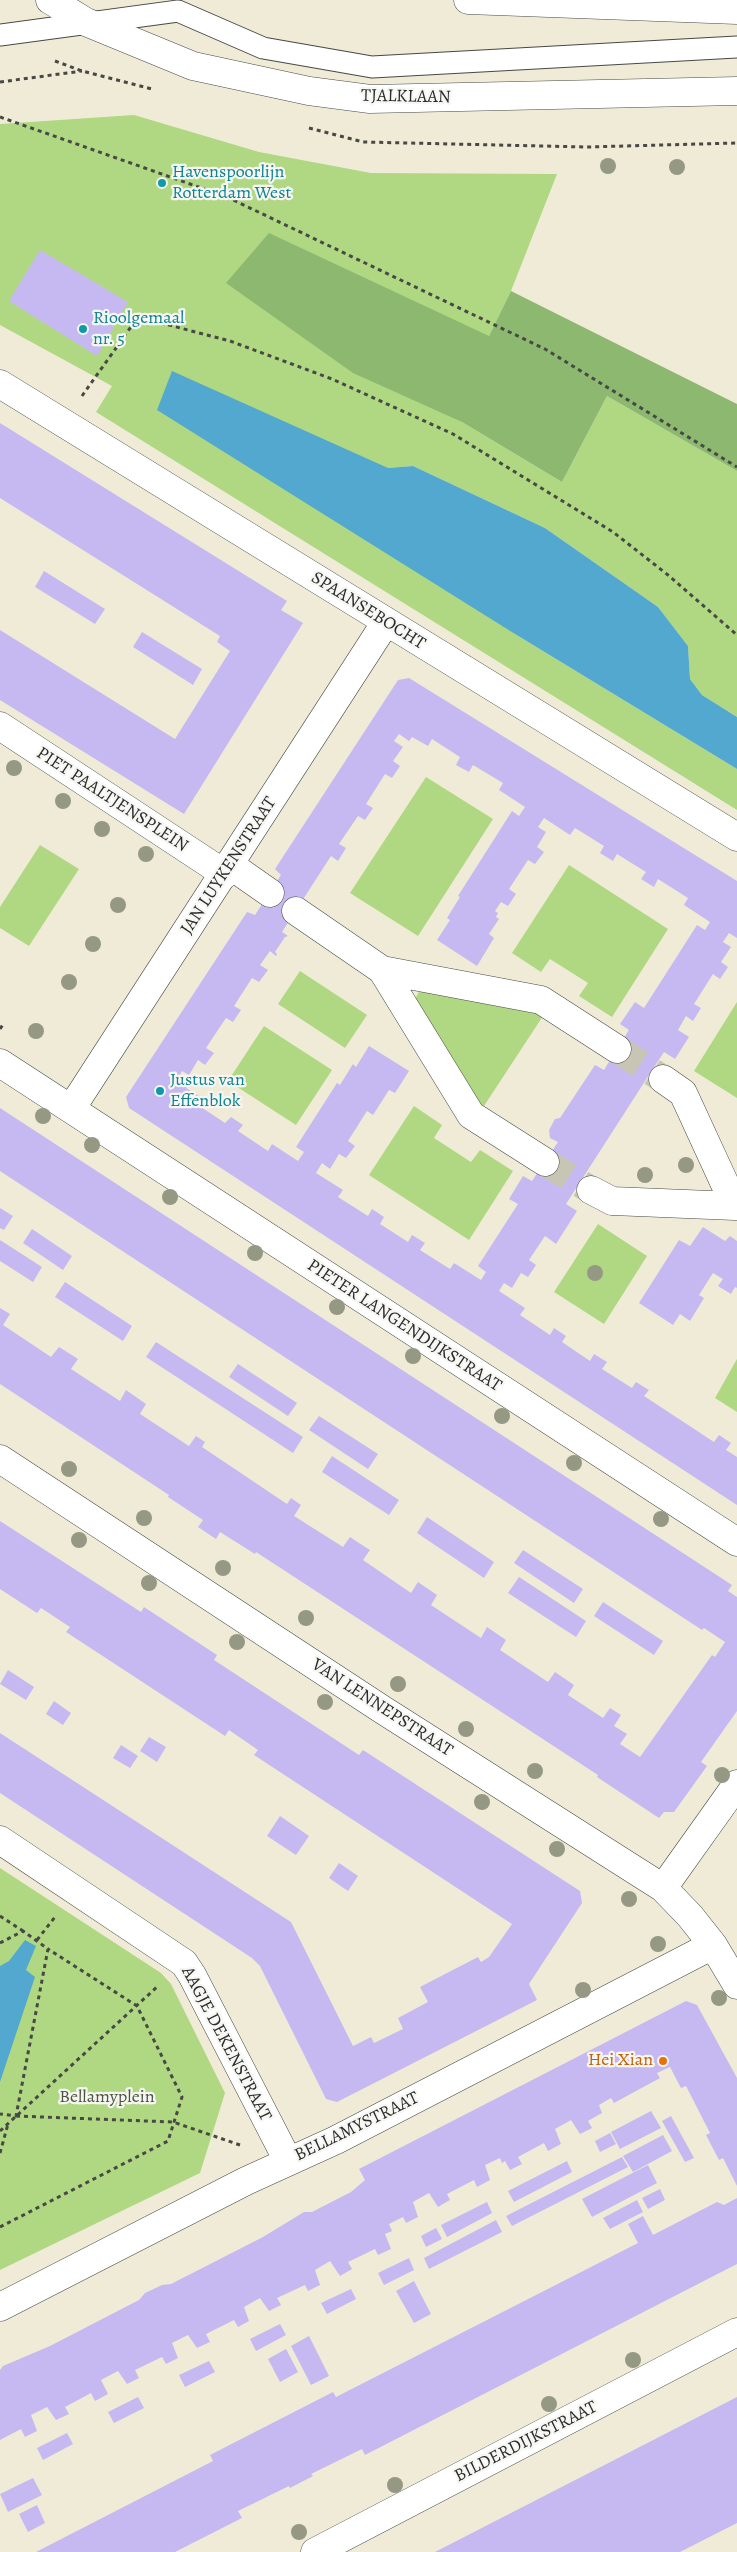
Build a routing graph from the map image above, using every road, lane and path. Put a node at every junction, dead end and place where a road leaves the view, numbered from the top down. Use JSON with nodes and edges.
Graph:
{"nodes":[{"id":1,"x":50,"y":0,"type":"edge"},
{"id":2,"x":468,"y":0,"type":"edge"},
{"id":3,"x":737,"y":10,"type":"edge"},
{"id":4,"x":86,"y":22,"type":"junction"},
{"id":5,"x":0,"y":36,"type":"edge"},
{"id":6,"x":737,"y":47,"type":"edge"},
{"id":7,"x":82,"y":71,"type":"dead end"},
{"id":8,"x":0,"y":82,"type":"edge"},
{"id":9,"x":737,"y":91,"type":"edge"},
{"id":10,"x":0,"y":117,"type":"edge"},
{"id":11,"x":0,"y":384,"type":"edge"},
{"id":12,"x":63,"y":423,"type":"junction"},
{"id":13,"x":737,"y":467,"type":"edge"},
{"id":14,"x":386,"y":622,"type":"junction"},
{"id":15,"x":737,"y":635,"type":"edge"},
{"id":16,"x":3,"y":735,"type":"edge"},
{"id":17,"x":737,"y":837,"type":"edge"},
{"id":18,"x":227,"y":869,"type":"junction"},
{"id":19,"x":270,"y":893,"type":"dead end"},
{"id":20,"x":296,"y":911,"type":"dead end"},
{"id":21,"x":382,"y":970,"type":"junction"},
{"id":22,"x":4,"y":1022,"type":"dead end"},
{"id":23,"x":0,"y":1029,"type":"edge"},
{"id":24,"x":617,"y":1050,"type":"tunnel mouth"},
{"id":25,"x":0,"y":1063,"type":"edge"},
{"id":26,"x":663,"y":1079,"type":"tunnel mouth"},
{"id":27,"x":71,"y":1109,"type":"junction"},
{"id":28,"x":545,"y":1162,"type":"tunnel mouth"},
{"id":29,"x":591,"y":1190,"type":"tunnel mouth"},
{"id":30,"x":736,"y":1207,"type":"edge"},
{"id":31,"x":0,"y":1459,"type":"edge"},
{"id":32,"x":737,"y":1542,"type":"edge"},
{"id":33,"x":737,"y":1784,"type":"edge"},
{"id":34,"x":0,"y":1840,"type":"edge"},
{"id":35,"x":663,"y":1888,"type":"junction"},
{"id":36,"x":0,"y":1916,"type":"edge"},
{"id":37,"x":23,"y":1931,"type":"junction"},
{"id":38,"x":0,"y":1943,"type":"edge"},
{"id":39,"x":713,"y":1945,"type":"junction"},
{"id":40,"x":48,"y":1949,"type":"junction"},
{"id":41,"x":184,"y":1963,"type":"junction"},
{"id":42,"x":737,"y":1985,"type":"edge"},
{"id":43,"x":137,"y":2006,"type":"junction"},
{"id":44,"x":0,"y":2114,"type":"edge"},
{"id":45,"x":16,"y":2116,"type":"junction"},
{"id":46,"x":173,"y":2122,"type":"junction"},
{"id":47,"x":8,"y":2124,"type":"junction"},
{"id":48,"x":0,"y":2131,"type":"edge"},
{"id":49,"x":0,"y":2153,"type":"edge"},
{"id":50,"x":288,"y":2161,"type":"junction"},
{"id":51,"x":0,"y":2227,"type":"edge"},
{"id":52,"x":0,"y":2308,"type":"edge"},
{"id":53,"x":737,"y":2332,"type":"edge"},
{"id":54,"x":315,"y":2552,"type":"edge"}],
"edges":[{"from":1,"to":4,"type":"street","name":"TJALKLAAN"},
{"from":2,"to":3,"type":"street"},
{"from":4,"to":5,"type":"lane"},
{"from":4,"to":6,"type":"lane","name":"TJALKLAAN"},
{"from":4,"to":9,"type":"street","name":"TJALKLAAN"},
{"from":7,"to":8,"type":"path"},
{"from":10,"to":13,"type":"path"},
{"from":11,"to":12,"type":"street","name":"SPAANSEBOCHT"},
{"from":12,"to":14,"type":"street","name":"SPAANSEBOCHT"},
{"from":12,"to":15,"type":"path"},
{"from":14,"to":17,"type":"street","name":"SPAANSEBOCHT"},
{"from":14,"to":18,"type":"street","name":"JAN LUYKENSTRAAT"},
{"from":16,"to":18,"type":"street","name":"PIET PAALTJENSPLEIN"},
{"from":18,"to":19,"type":"street","name":"PIET PAALTJENSPLEIN"},
{"from":18,"to":27,"type":"street","name":"JAN LUYKENSTRAAT"},
{"from":20,"to":21,"type":"street"},
{"from":21,"to":24,"type":"street"},
{"from":21,"to":28,"type":"street"},
{"from":22,"to":23,"type":"path"},
{"from":25,"to":27,"type":"street","name":"PIETER LANGENDIJKSTRAAT"},
{"from":26,"to":30,"type":"street"},
{"from":27,"to":32,"type":"street","name":"PIETER LANGENDIJKSTRAAT"},
{"from":29,"to":30,"type":"street"},
{"from":31,"to":35,"type":"street","name":"VAN LENNEPSTRAAT"},
{"from":33,"to":35,"type":"street"},
{"from":34,"to":41,"type":"street","name":"AAGJE DEKENSTRAAT"},
{"from":35,"to":39,"type":"street","name":"VAN LENNEPSTRAAT"},
{"from":36,"to":37,"type":"path"},
{"from":37,"to":38,"type":"path"},
{"from":37,"to":40,"type":"path"},
{"from":39,"to":42,"type":"street","name":"VAN LENNEPSTRAAT"},
{"from":39,"to":50,"type":"street","name":"BELLAMYSTRAAT"},
{"from":40,"to":43,"type":"path"},
{"from":40,"to":45,"type":"path"},
{"from":41,"to":43,"type":"path"},
{"from":41,"to":50,"type":"street","name":"AAGJE DEKENSTRAAT"},
{"from":43,"to":45,"type":"path"},
{"from":43,"to":46,"type":"path"},
{"from":44,"to":45,"type":"path"},
{"from":45,"to":46,"type":"path"},
{"from":45,"to":47,"type":"path"},
{"from":46,"to":50,"type":"path"},
{"from":46,"to":51,"type":"path"},
{"from":47,"to":48,"type":"path"},
{"from":47,"to":49,"type":"path"},
{"from":50,"to":52,"type":"street","name":"BELLAMYSTRAAT"},
{"from":53,"to":54,"type":"street","name":"BILDERDIJKSTRAAT"}]}
